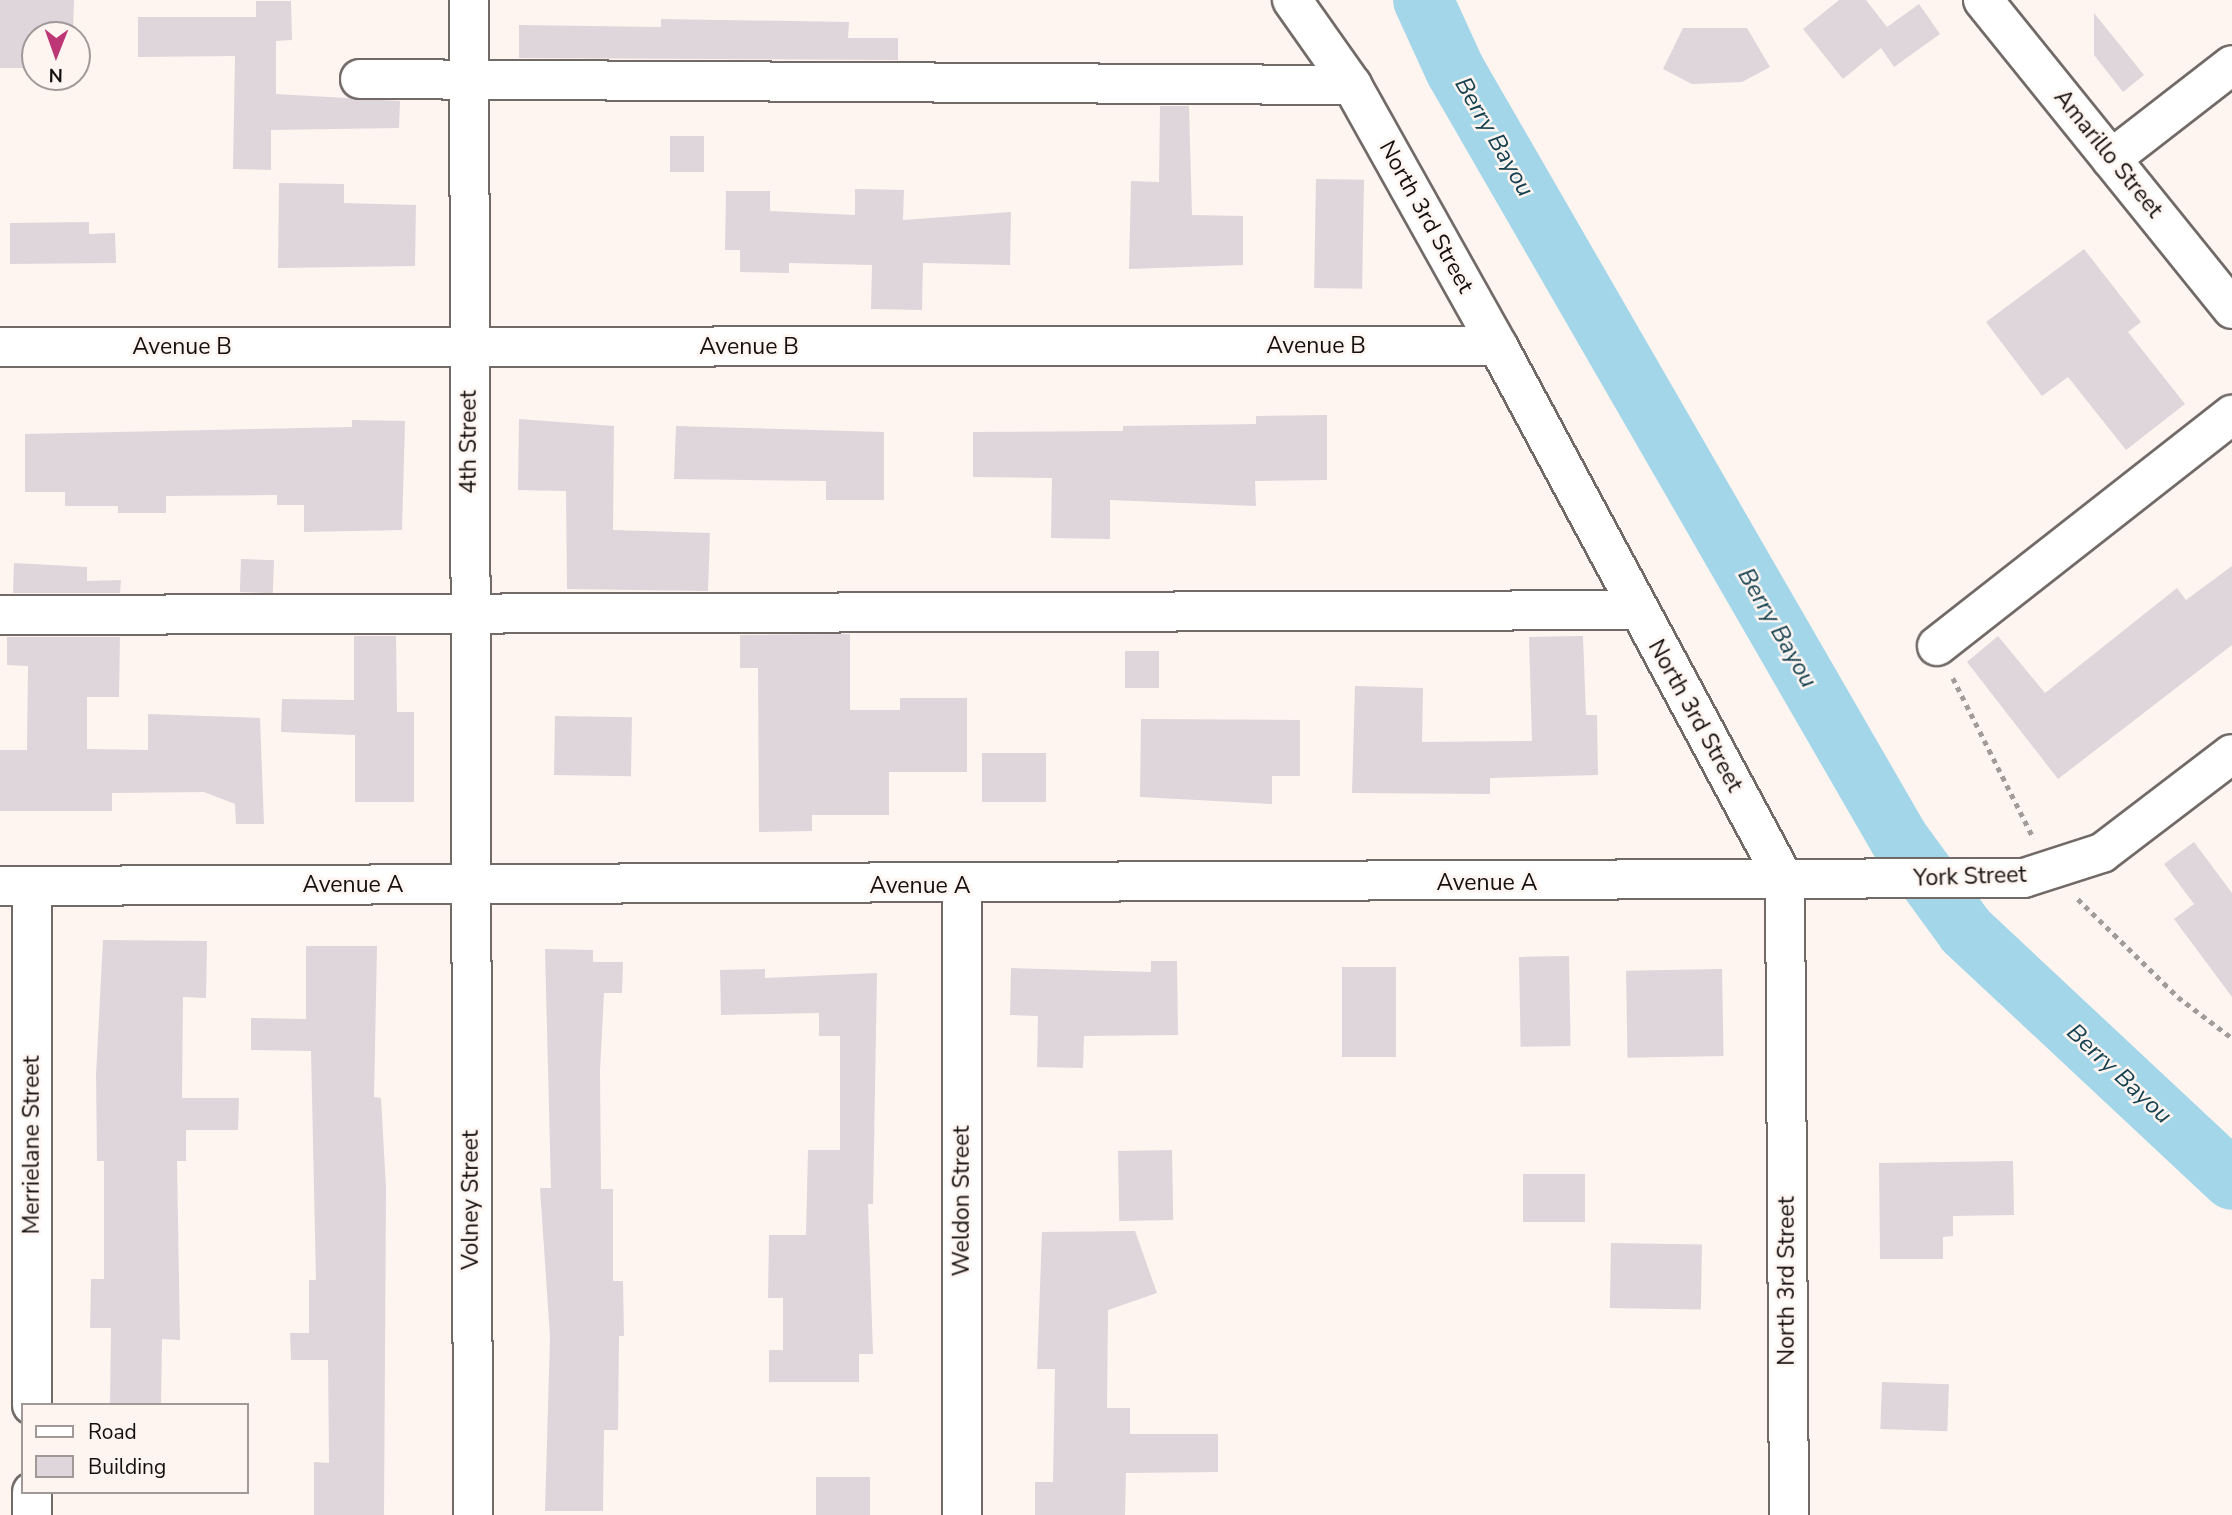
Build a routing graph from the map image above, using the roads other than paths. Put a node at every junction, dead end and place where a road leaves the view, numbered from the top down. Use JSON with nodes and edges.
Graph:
{"nodes":[{"id":1,"x":469,"y":0,"type":"edge"},
{"id":2,"x":1292,"y":0,"type":"edge"},
{"id":3,"x":1983,"y":0,"type":"edge"},
{"id":4,"x":2232,"y":65,"type":"edge"},
{"id":5,"x":360,"y":79,"type":"dead end"},
{"id":6,"x":469,"y":79,"type":"junction"},
{"id":7,"x":1352,"y":85,"type":"junction"},
{"id":8,"x":2111,"y":159,"type":"junction"},
{"id":9,"x":2232,"y":309,"type":"edge"},
{"id":10,"x":0,"y":346,"type":"edge"},
{"id":11,"x":1499,"y":346,"type":"junction"},
{"id":12,"x":469,"y":347,"type":"junction"},
{"id":13,"x":2232,"y":415,"type":"edge"},
{"id":14,"x":1638,"y":610,"type":"junction"},
{"id":15,"x":469,"y":612,"type":"junction"},
{"id":16,"x":0,"y":615,"type":"edge"},
{"id":17,"x":1937,"y":646,"type":"road end"},
{"id":18,"x":2232,"y":754,"type":"edge"},
{"id":19,"x":1840,"y":880,"type":"joint"},
{"id":20,"x":1785,"y":881,"type":"junction"},
{"id":21,"x":470,"y":884,"type":"junction"},
{"id":22,"x":16,"y":886,"type":"edge"},
{"id":23,"x":962,"y":886,"type":"junction"},
{"id":24,"x":32,"y":1403,"type":"edge"},
{"id":25,"x":32,"y":1494,"type":"edge"},
{"id":26,"x":32,"y":1515,"type":"edge"},
{"id":27,"x":473,"y":1515,"type":"edge"},
{"id":28,"x":962,"y":1515,"type":"edge"},
{"id":29,"x":1788,"y":1515,"type":"edge"}],
"edges":[{"from":1,"to":6,"type":"street","name":"4th Street"},
{"from":2,"to":7,"type":"street","name":"North 3rd Street"},
{"from":3,"to":8,"type":"street","name":"Amarillo Street"},
{"from":4,"to":8,"type":"street"},
{"from":5,"to":6,"type":"street"},
{"from":6,"to":7,"type":"street"},
{"from":6,"to":12,"type":"street","name":"4th Street"},
{"from":7,"to":11,"type":"street","name":"North 3rd Street"},
{"from":8,"to":9,"type":"street","name":"Amarillo Street"},
{"from":10,"to":12,"type":"street","name":"Avenue B"},
{"from":11,"to":12,"type":"street","name":"Avenue B"},
{"from":11,"to":14,"type":"street","name":"North 3rd Street"},
{"from":12,"to":15,"type":"street","name":"4th Street"},
{"from":13,"to":17,"type":"street"},
{"from":14,"to":15,"type":"street"},
{"from":14,"to":20,"type":"street","name":"North 3rd Street"},
{"from":15,"to":16,"type":"street"},
{"from":15,"to":21,"type":"street","name":"4th Street"},
{"from":18,"to":19,"type":"street","name":"York Street"},
{"from":19,"to":20,"type":"street","name":"Avenue A"},
{"from":20,"to":23,"type":"street","name":"Avenue A"},
{"from":20,"to":29,"type":"street","name":"North 3rd Street"},
{"from":21,"to":22,"type":"street","name":"Avenue A"},
{"from":21,"to":23,"type":"street","name":"Avenue A"},
{"from":21,"to":27,"type":"street","name":"Volney Street"},
{"from":22,"to":24,"type":"street","name":"Merrielane Street"},
{"from":23,"to":28,"type":"street","name":"Weldon Street"},
{"from":25,"to":26,"type":"street"}]}
